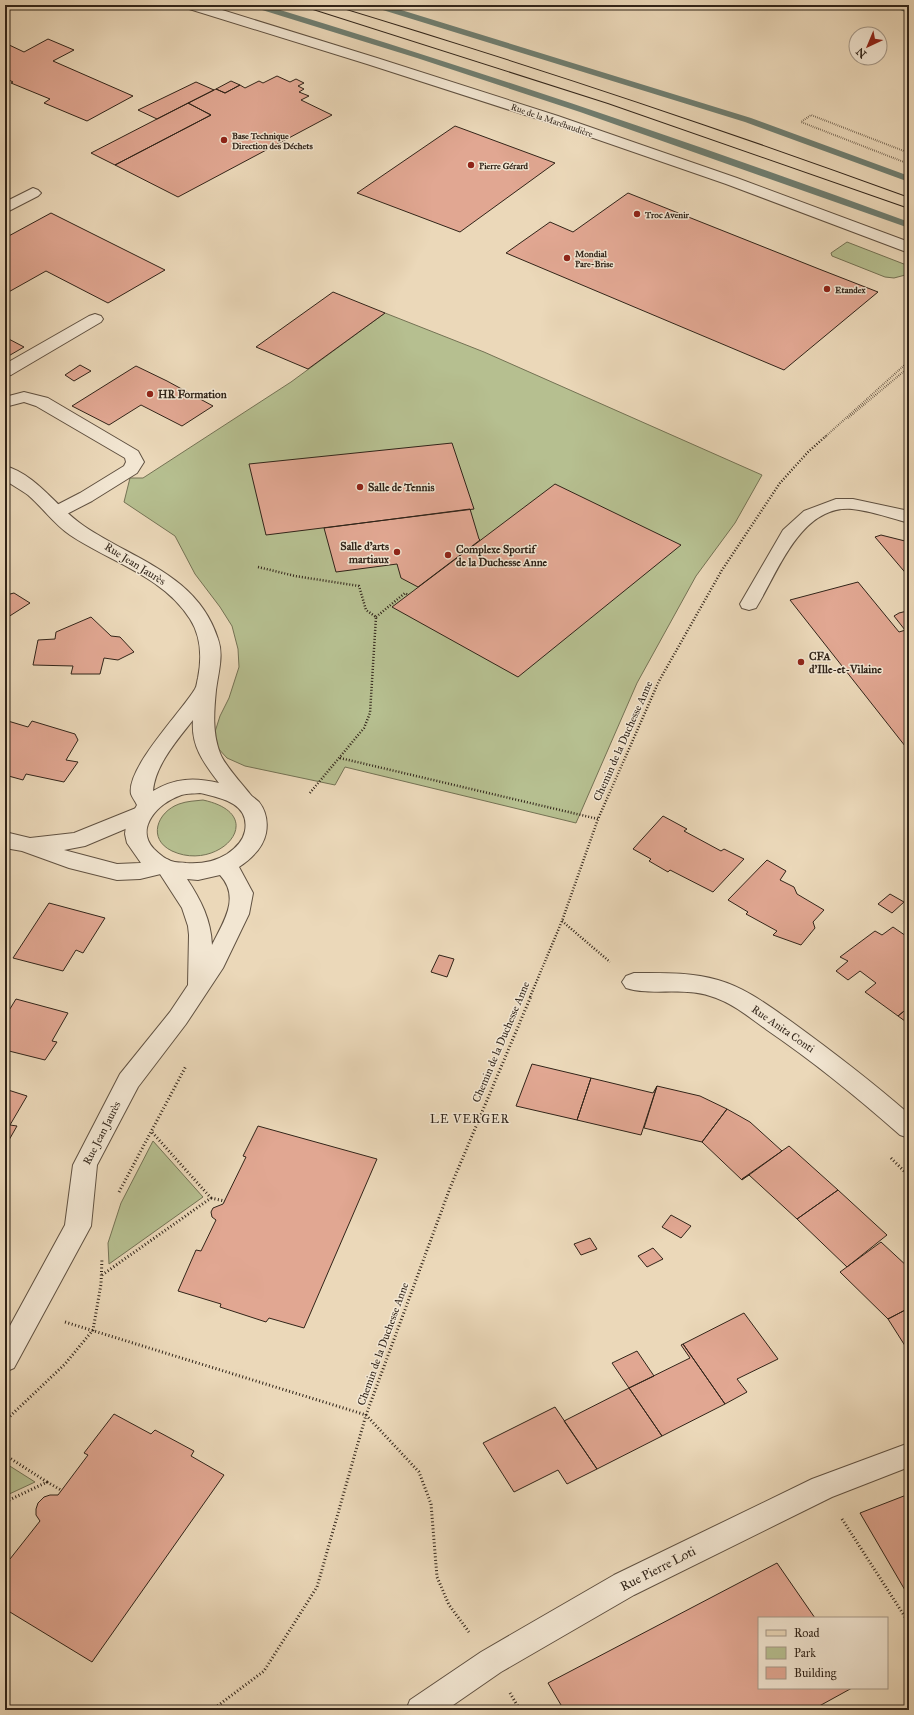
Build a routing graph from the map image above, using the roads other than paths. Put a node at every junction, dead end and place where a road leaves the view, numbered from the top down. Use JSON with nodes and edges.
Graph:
{"nodes":[{"id":1,"x":191,"y":5,"type":"edge"},
{"id":2,"x":314,"y":5,"type":"edge"},
{"id":3,"x":33,"y":193,"type":"dead end"},
{"id":4,"x":909,"y":204,"type":"edge"},
{"id":5,"x":5,"y":208,"type":"edge"},
{"id":6,"x":909,"y":248,"type":"edge"},
{"id":7,"x":95,"y":319,"type":"dead end"},
{"id":8,"x":5,"y":371,"type":"edge"},
{"id":9,"x":5,"y":402,"type":"edge"},
{"id":10,"x":5,"y":472,"type":"edge"},
{"id":11,"x":58,"y":512,"type":"junction"},
{"id":12,"x":909,"y":517,"type":"edge"},
{"id":13,"x":749,"y":604,"type":"dead end"},
{"id":14,"x":206,"y":690,"type":"junction"},
{"id":15,"x":240,"y":796,"type":"junction"},
{"id":16,"x":144,"y":809,"type":"junction"},
{"id":17,"x":15,"y":842,"type":"edge"},
{"id":18,"x":225,"y":866,"type":"junction"},
{"id":19,"x":165,"y":867,"type":"junction"},
{"id":20,"x":634,"y":982,"type":"road end"},
{"id":21,"x":199,"y":984,"type":"junction"},
{"id":22,"x":909,"y":1128,"type":"edge"},
{"id":23,"x":5,"y":1360,"type":"edge"},
{"id":24,"x":909,"y":1455,"type":"edge"},
{"id":25,"x":421,"y":1710,"type":"edge"}],
"edges":[{"from":1,"to":6,"type":"street","name":"Rue de la Marébaudière"},
{"from":2,"to":4,"type":"main road"},
{"from":3,"to":5,"type":"lane"},
{"from":7,"to":8,"type":"lane"},
{"from":9,"to":11,"type":"lane"},
{"from":10,"to":11,"type":"street","name":"Rue Jean Jaurès"},
{"from":11,"to":14,"type":"street","name":"Rue Jean Jaurès"},
{"from":12,"to":13,"type":"lane"},
{"from":14,"to":15,"type":"street","name":"Rue Jean Jaurès"},
{"from":14,"to":16,"type":"street","name":"Rue Jean Jaurès"},
{"from":15,"to":16,"type":"street"},
{"from":15,"to":18,"type":"street"},
{"from":16,"to":17,"type":"street"},
{"from":16,"to":19,"type":"street"},
{"from":17,"to":19,"type":"street"},
{"from":18,"to":19,"type":"street"},
{"from":18,"to":21,"type":"street","name":"Rue Jean Jaurès"},
{"from":19,"to":21,"type":"street"},
{"from":20,"to":22,"type":"street","name":"Rue Anita Conti"},
{"from":21,"to":23,"type":"street","name":"Rue Jean Jaurès"},
{"from":24,"to":25,"type":"street","name":"Rue Pierre Loti"}]}
